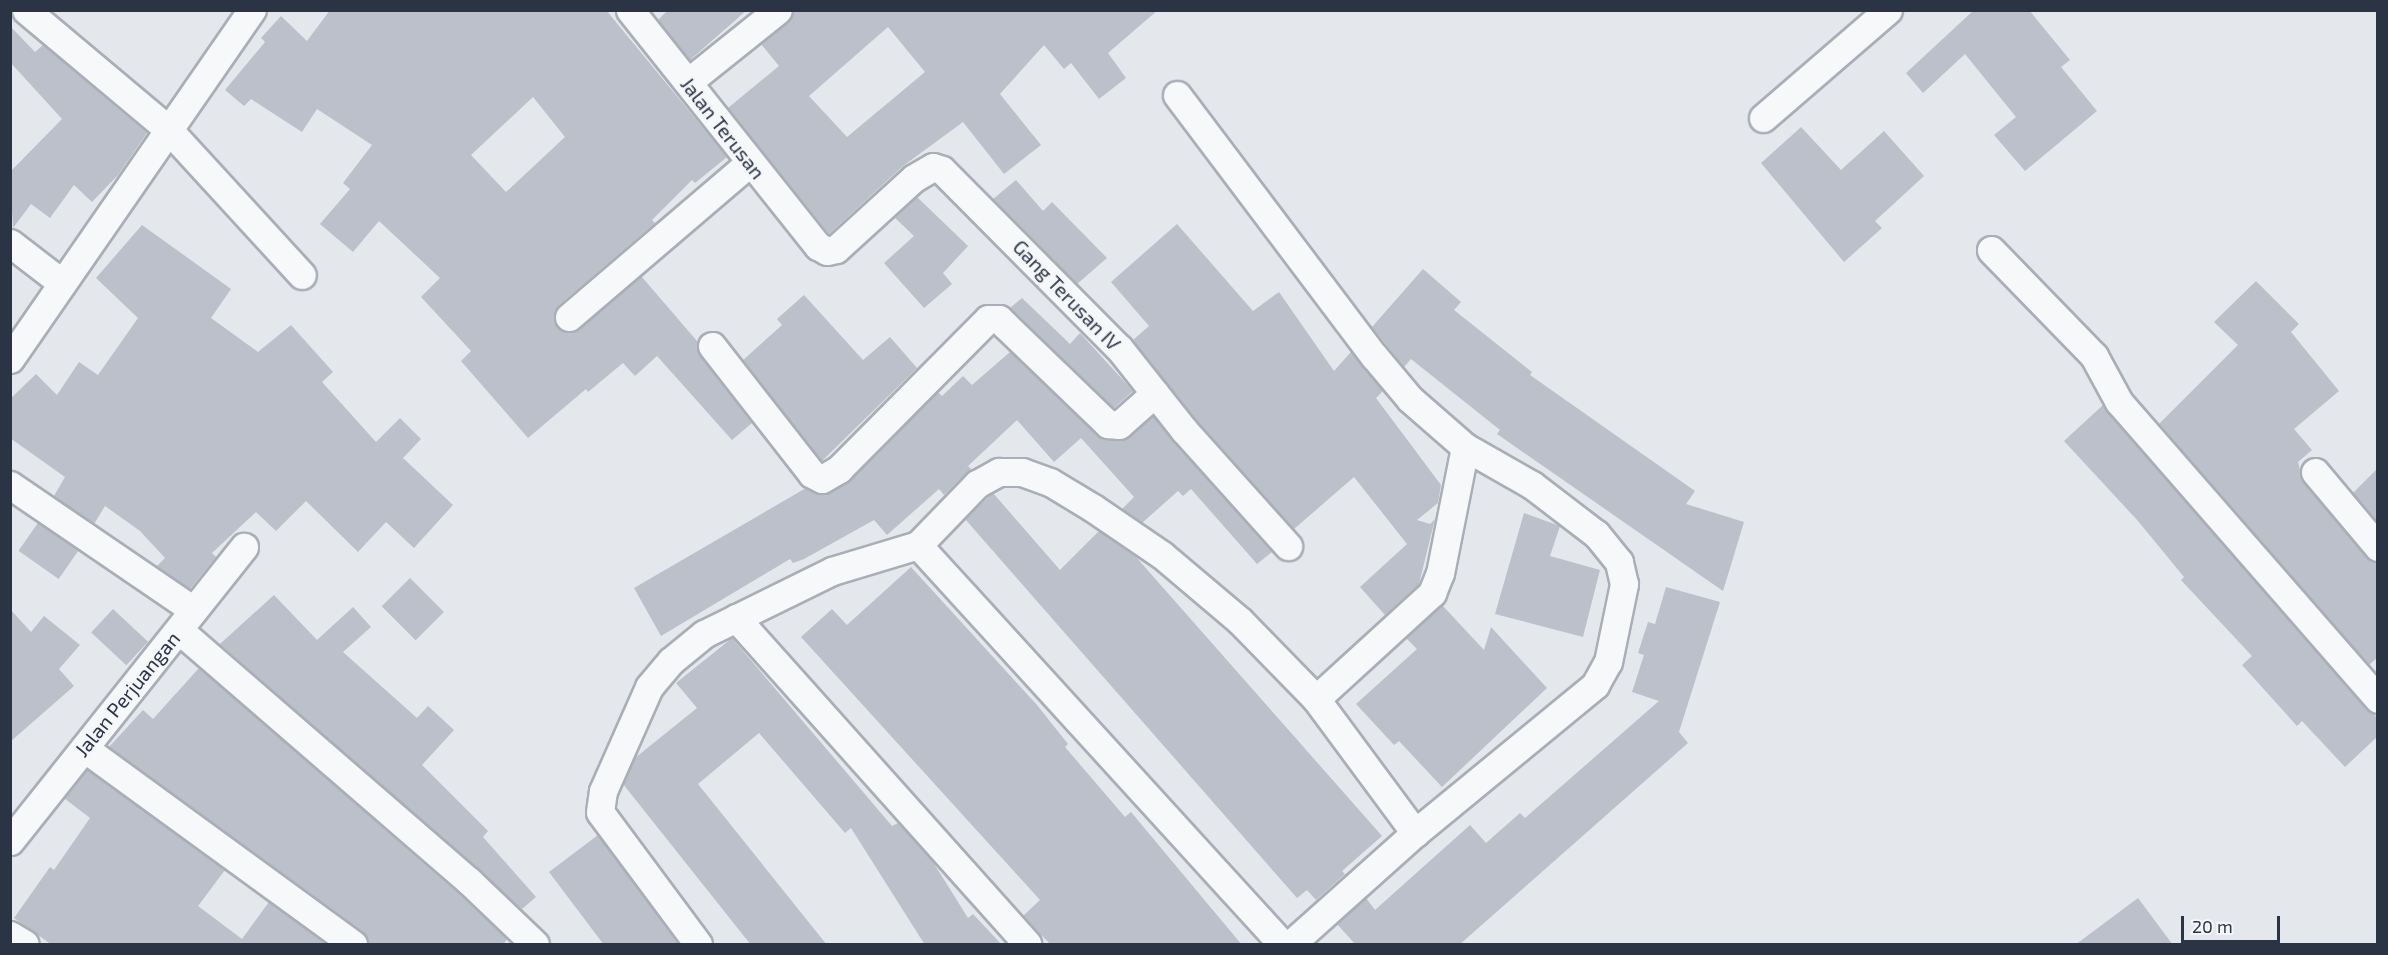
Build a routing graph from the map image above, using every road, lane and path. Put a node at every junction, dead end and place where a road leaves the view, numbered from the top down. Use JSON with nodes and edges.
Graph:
{"nodes":[{"id":1,"x":26,"y":10,"type":"edge"},
{"id":2,"x":252,"y":10,"type":"edge"},
{"id":3,"x":630,"y":10,"type":"edge"},
{"id":4,"x":778,"y":10,"type":"edge"},
{"id":5,"x":1888,"y":10,"type":"edge"},
{"id":6,"x":688,"y":82,"type":"junction"},
{"id":7,"x":1177,"y":94,"type":"dead end"},
{"id":8,"x":1762,"y":118,"type":"dead end"},
{"id":9,"x":168,"y":129,"type":"junction"},
{"id":10,"x":749,"y":164,"type":"junction"},
{"id":11,"x":10,"y":243,"type":"edge"},
{"id":12,"x":818,"y":246,"type":"joint"},
{"id":13,"x":1991,"y":250,"type":"dead end"},
{"id":14,"x":302,"y":276,"type":"dead end"},
{"id":15,"x":62,"y":283,"type":"junction"},
{"id":16,"x":569,"y":317,"type":"dead end"},
{"id":17,"x":712,"y":346,"type":"dead end"},
{"id":18,"x":10,"y":358,"type":"edge"},
{"id":19,"x":1155,"y":393,"type":"junction"},
{"id":20,"x":1465,"y":447,"type":"junction"},
{"id":21,"x":2315,"y":472,"type":"dead end"},
{"id":22,"x":10,"y":485,"type":"edge"},
{"id":23,"x":918,"y":545,"type":"junction"},
{"id":24,"x":1288,"y":546,"type":"dead end"},
{"id":25,"x":2378,"y":547,"type":"edge"},
{"id":26,"x":244,"y":548,"type":"dead end"},
{"id":27,"x":736,"y":618,"type":"junction"},
{"id":28,"x":186,"y":620,"type":"junction"},
{"id":29,"x":1316,"y":699,"type":"junction"},
{"id":30,"x":2378,"y":699,"type":"edge"},
{"id":31,"x":84,"y":748,"type":"junction"},
{"id":32,"x":1415,"y":833,"type":"junction"},
{"id":33,"x":10,"y":841,"type":"edge"},
{"id":34,"x":10,"y":935,"type":"edge"},
{"id":35,"x":25,"y":945,"type":"edge"},
{"id":36,"x":353,"y":945,"type":"edge"},
{"id":37,"x":535,"y":945,"type":"edge"},
{"id":38,"x":698,"y":945,"type":"edge"},
{"id":39,"x":1027,"y":945,"type":"edge"},
{"id":40,"x":1282,"y":945,"type":"edge"},
{"id":41,"x":1291,"y":945,"type":"edge"}],
"edges":[{"from":1,"to":9,"type":"street"},
{"from":2,"to":9,"type":"street"},
{"from":3,"to":6,"type":"street","name":"Jalan Terusan"},
{"from":4,"to":6,"type":"street"},
{"from":5,"to":8,"type":"street"},
{"from":6,"to":10,"type":"street","name":"Jalan Terusan"},
{"from":7,"to":20,"type":"street"},
{"from":9,"to":14,"type":"street"},
{"from":9,"to":15,"type":"street"},
{"from":10,"to":12,"type":"street","name":"Jalan Terusan"},
{"from":10,"to":16,"type":"street"},
{"from":11,"to":15,"type":"street"},
{"from":12,"to":19,"type":"street","name":"Gang Terusan IV"},
{"from":13,"to":30,"type":"street"},
{"from":15,"to":18,"type":"street"},
{"from":17,"to":19,"type":"street"},
{"from":19,"to":24,"type":"street","name":"Gang Terusan IV"},
{"from":20,"to":29,"type":"street"},
{"from":20,"to":32,"type":"street"},
{"from":21,"to":25,"type":"street"},
{"from":22,"to":28,"type":"street"},
{"from":23,"to":27,"type":"street"},
{"from":23,"to":29,"type":"street"},
{"from":23,"to":40,"type":"street"},
{"from":26,"to":28,"type":"street","name":"Jalan Perjuangan"},
{"from":27,"to":38,"type":"street"},
{"from":27,"to":39,"type":"street"},
{"from":28,"to":31,"type":"street","name":"Jalan Perjuangan"},
{"from":28,"to":37,"type":"street"},
{"from":29,"to":32,"type":"street"},
{"from":31,"to":33,"type":"street","name":"Jalan Perjuangan"},
{"from":31,"to":36,"type":"street"},
{"from":32,"to":41,"type":"street"},
{"from":34,"to":35,"type":"street"}]}
